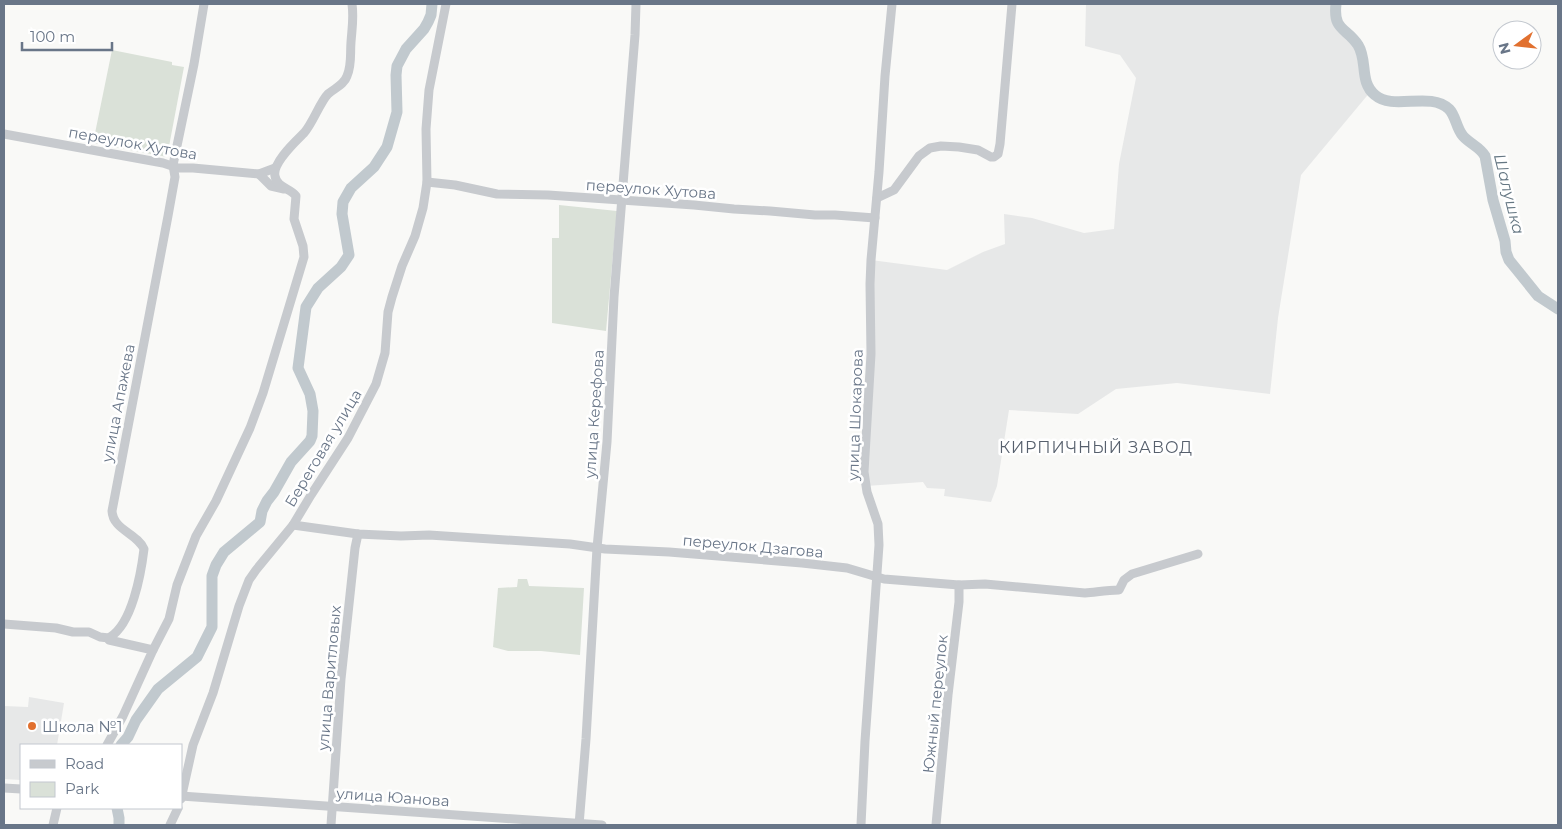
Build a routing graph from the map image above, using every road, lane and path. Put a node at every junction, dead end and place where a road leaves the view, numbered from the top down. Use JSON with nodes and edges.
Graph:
{"nodes":[{"id":1,"x":204,"y":4,"type":"edge"},
{"id":2,"x":352,"y":4,"type":"edge"},
{"id":3,"x":446,"y":4,"type":"edge"},
{"id":4,"x":636,"y":4,"type":"edge"},
{"id":5,"x":892,"y":4,"type":"edge"},
{"id":6,"x":1012,"y":4,"type":"edge"},
{"id":7,"x":4,"y":134,"type":"edge"},
{"id":8,"x":173,"y":165,"type":"junction"},
{"id":9,"x":275,"y":168,"type":"junction"},
{"id":10,"x":259,"y":174,"type":"junction"},
{"id":11,"x":427,"y":182,"type":"junction"},
{"id":12,"x":286,"y":189,"type":"junction"},
{"id":13,"x":877,"y":198,"type":"junction"},
{"id":14,"x":622,"y":201,"type":"junction"},
{"id":15,"x":875,"y":218,"type":"junction"},
{"id":16,"x":293,"y":525,"type":"junction"},
{"id":17,"x":358,"y":534,"type":"junction"},
{"id":18,"x":597,"y":548,"type":"junction"},
{"id":19,"x":1198,"y":554,"type":"dead end"},
{"id":20,"x":878,"y":577,"type":"junction"},
{"id":21,"x":959,"y":585,"type":"junction"},
{"id":22,"x":4,"y":624,"type":"edge"},
{"id":23,"x":109,"y":638,"type":"junction"},
{"id":24,"x":153,"y":650,"type":"junction"},
{"id":25,"x":108,"y":744,"type":"edge"},
{"id":26,"x":4,"y":788,"type":"edge"},
{"id":27,"x":20,"y":789,"type":"edge"},
{"id":28,"x":182,"y":797,"type":"edge"},
{"id":29,"x":332,"y":806,"type":"junction"},
{"id":30,"x":57,"y":809,"type":"edge"},
{"id":31,"x":178,"y":809,"type":"edge"},
{"id":32,"x":53,"y":825,"type":"edge"},
{"id":33,"x":170,"y":825,"type":"edge"},
{"id":34,"x":331,"y":825,"type":"edge"},
{"id":35,"x":579,"y":825,"type":"edge"},
{"id":36,"x":602,"y":825,"type":"edge"},
{"id":37,"x":860,"y":825,"type":"edge"},
{"id":38,"x":936,"y":825,"type":"edge"}],
"edges":[{"from":1,"to":8,"type":"street","name":"улица Апажева"},
{"from":2,"to":9,"type":"street"},
{"from":3,"to":11,"type":"street","name":"Береговая улица"},
{"from":4,"to":14,"type":"street","name":"улица Керефова"},
{"from":5,"to":13,"type":"street","name":"улица Шокарова"},
{"from":6,"to":13,"type":"street"},
{"from":7,"to":8,"type":"street","name":"переулок Хутова"},
{"from":8,"to":10,"type":"street","name":"переулок Хутова"},
{"from":8,"to":23,"type":"street","name":"улица Апажева"},
{"from":9,"to":10,"type":"street"},
{"from":9,"to":12,"type":"street"},
{"from":10,"to":12,"type":"street"},
{"from":11,"to":14,"type":"street","name":"переулок Хутова"},
{"from":11,"to":16,"type":"street","name":"Береговая улица"},
{"from":12,"to":24,"type":"street"},
{"from":13,"to":15,"type":"street","name":"улица Шокарова"},
{"from":14,"to":15,"type":"street","name":"переулок Хутова"},
{"from":14,"to":18,"type":"street","name":"улица Керефова"},
{"from":15,"to":20,"type":"street","name":"улица Шокарова"},
{"from":16,"to":17,"type":"street","name":"переулок Дзагова"},
{"from":16,"to":28,"type":"street","name":"Береговая улица"},
{"from":17,"to":18,"type":"street","name":"переулок Дзагова"},
{"from":17,"to":29,"type":"street","name":"улица Варитловых"},
{"from":18,"to":20,"type":"street","name":"переулок Дзагова"},
{"from":18,"to":35,"type":"street","name":"улица Керефова"},
{"from":19,"to":21,"type":"street","name":"переулок Дзагова"},
{"from":20,"to":21,"type":"street","name":"переулок Дзагова"},
{"from":20,"to":37,"type":"street","name":"улица Шокарова"},
{"from":21,"to":38,"type":"street","name":"Южный переулок"},
{"from":22,"to":23,"type":"street"},
{"from":23,"to":24,"type":"street"},
{"from":24,"to":25,"type":"street"},
{"from":26,"to":27,"type":"street"},
{"from":28,"to":29,"type":"street","name":"улица Юанова"},
{"from":29,"to":34,"type":"street","name":"улица Варитловых"},
{"from":29,"to":35,"type":"street","name":"улица Юанова"},
{"from":30,"to":32,"type":"street"},
{"from":31,"to":33,"type":"street"},
{"from":35,"to":36,"type":"street","name":"улица Юанова"}]}
